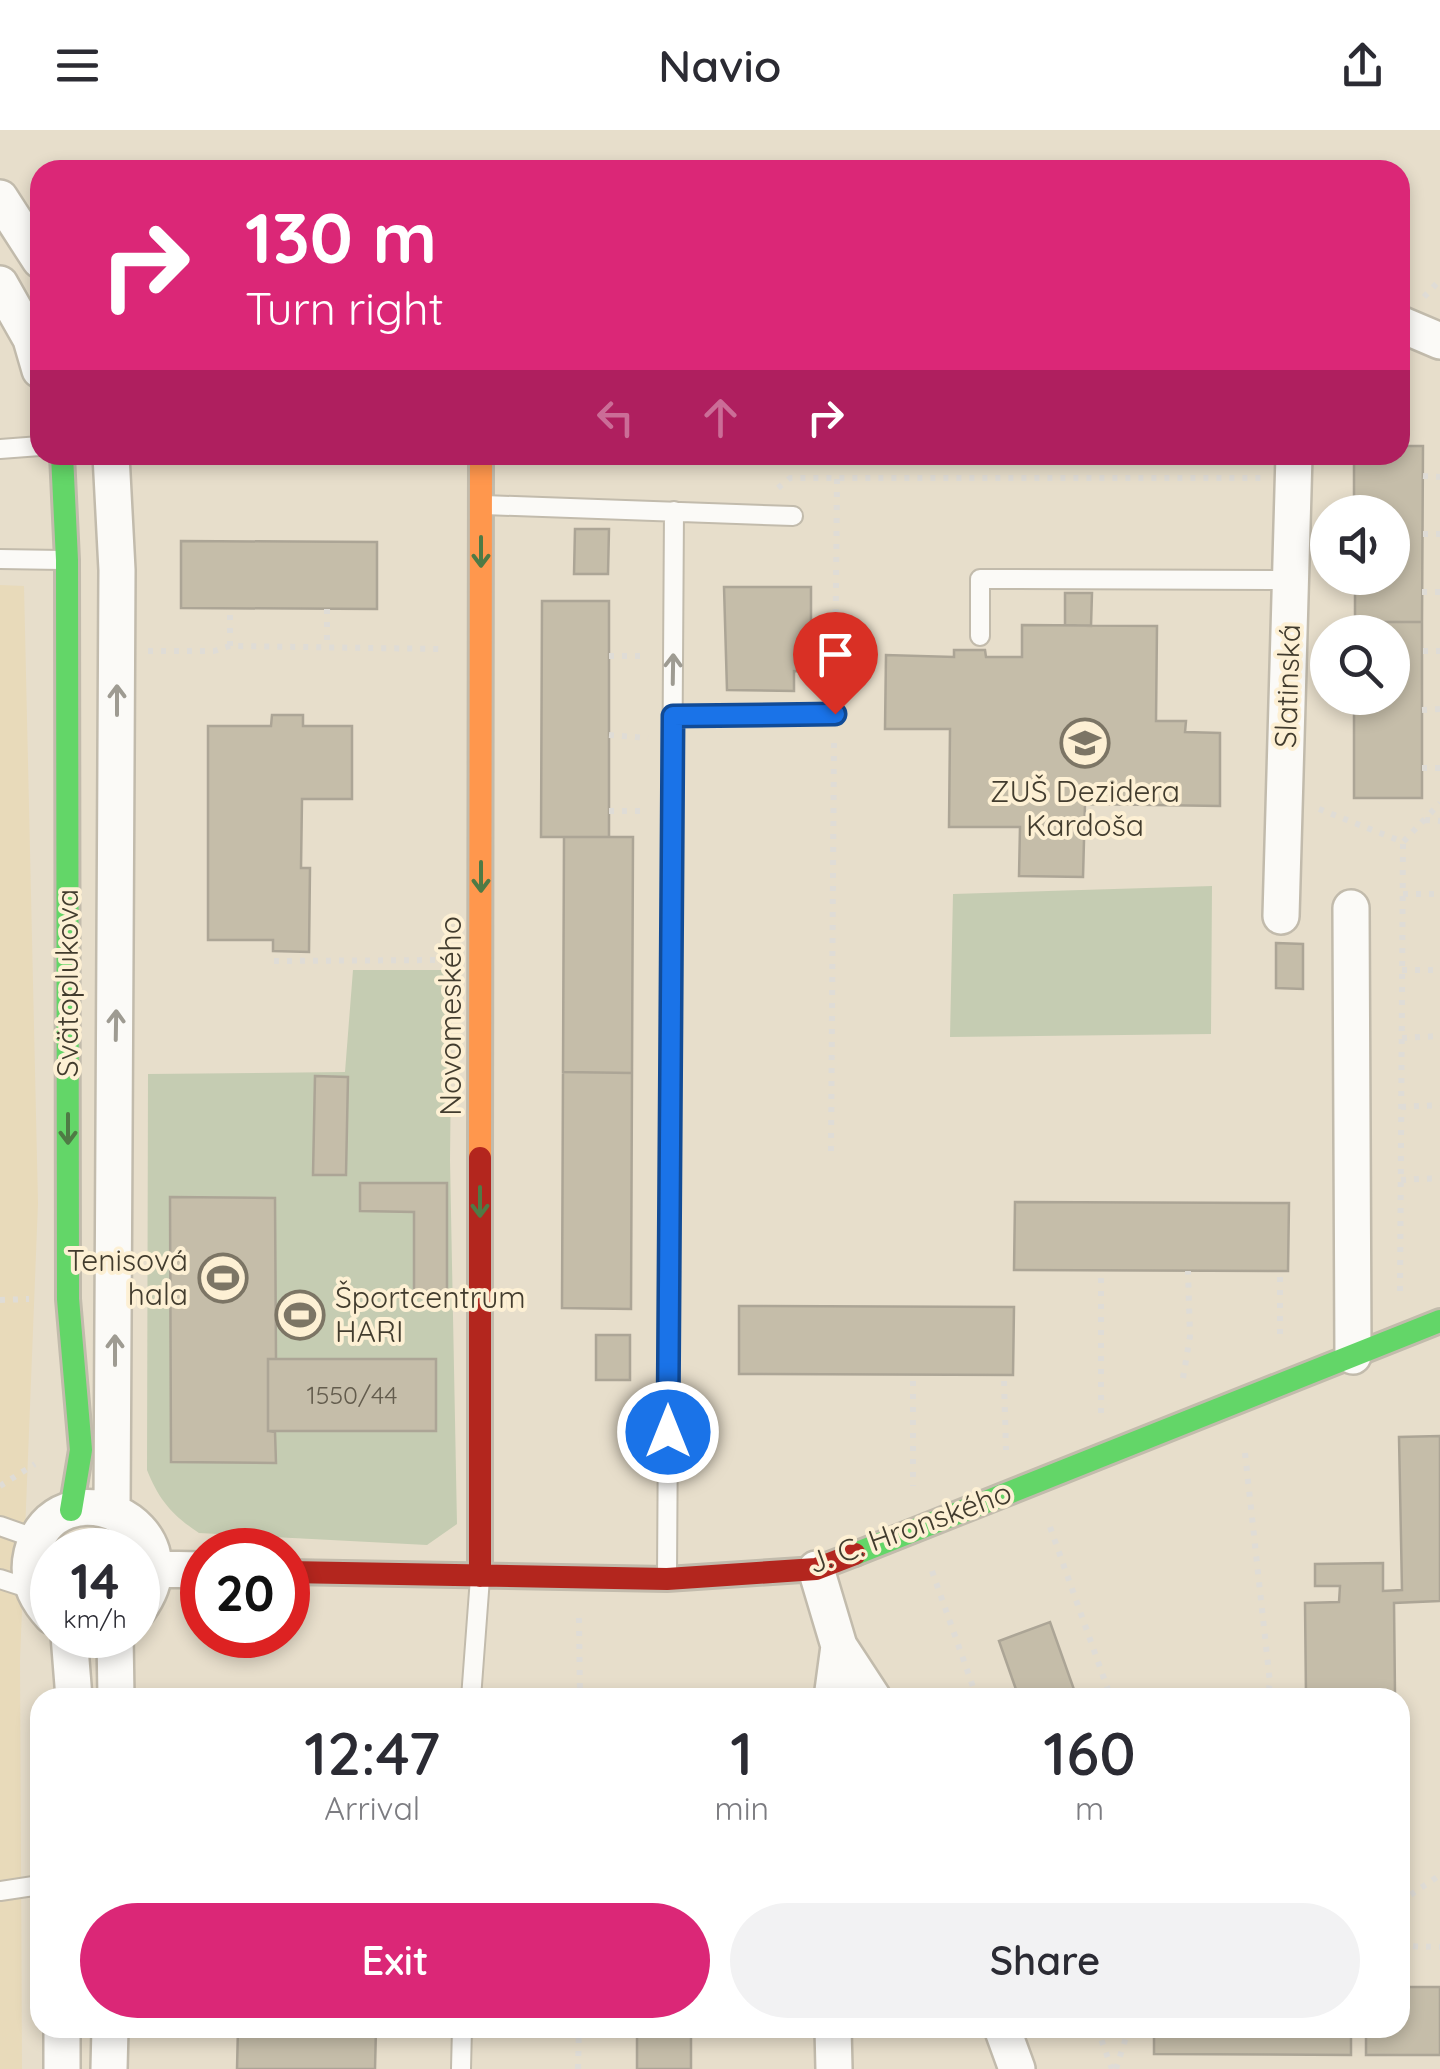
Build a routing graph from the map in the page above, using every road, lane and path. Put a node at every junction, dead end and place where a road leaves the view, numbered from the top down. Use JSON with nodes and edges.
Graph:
{"nodes":[{"id":1,"x":0,"y":198,"type":"edge"},
{"id":2,"x":30,"y":244,"type":"edge"},
{"id":3,"x":0,"y":284,"type":"edge"},
{"id":4,"x":1410,"y":328,"type":"edge"},
{"id":5,"x":30,"y":337,"type":"edge"},
{"id":6,"x":1440,"y":341,"type":"edge"},
{"id":7,"x":30,"y":447,"type":"edge"},
{"id":8,"x":0,"y":449,"type":"edge"},
{"id":9,"x":62,"y":465,"type":"edge"},
{"id":10,"x":112,"y":465,"type":"edge"},
{"id":11,"x":481,"y":465,"type":"edge"},
{"id":12,"x":1294,"y":467,"type":"edge"},
{"id":13,"x":1423,"y":476,"type":"dead end"},
{"id":14,"x":1440,"y":477,"type":"edge"},
{"id":15,"x":837,"y":478,"type":"junction"},
{"id":16,"x":775,"y":490,"type":"dead end"},
{"id":17,"x":480,"y":504,"type":"junction"},
{"id":18,"x":674,"y":511,"type":"junction"},
{"id":19,"x":794,"y":516,"type":"dead end"},
{"id":20,"x":1423,"y":534,"type":"dead end"},
{"id":21,"x":1440,"y":534,"type":"edge"},
{"id":22,"x":0,"y":559,"type":"edge"},
{"id":23,"x":67,"y":560,"type":"junction"},
{"id":24,"x":1291,"y":580,"type":"junction"},
{"id":25,"x":1422,"y":592,"type":"dead end"},
{"id":26,"x":1440,"y":592,"type":"edge"},
{"id":27,"x":230,"y":608,"type":"dead end"},
{"id":28,"x":327,"y":609,"type":"dead end"},
{"id":29,"x":980,"y":636,"type":"dead end"},
{"id":30,"x":230,"y":646,"type":"junction"},
{"id":31,"x":328,"y":647,"type":"junction"},
{"id":32,"x":144,"y":650,"type":"dead end"},
{"id":33,"x":481,"y":650,"type":"junction"},
{"id":34,"x":1422,"y":652,"type":"dead end"},
{"id":35,"x":1440,"y":652,"type":"edge"},
{"id":36,"x":1440,"y":709,"type":"edge"},
{"id":37,"x":1422,"y":710,"type":"dead end"},
{"id":38,"x":835,"y":714,"type":"junction"},
{"id":39,"x":673,"y":716,"type":"junction"},
{"id":40,"x":1422,"y":768,"type":"dead end"},
{"id":41,"x":1440,"y":768,"type":"edge"},
{"id":42,"x":1440,"y":803,"type":"edge"},
{"id":43,"x":1314,"y":807,"type":"dead end"},
{"id":44,"x":1424,"y":820,"type":"junction"},
{"id":45,"x":1440,"y":821,"type":"edge"},
{"id":46,"x":1402,"y":842,"type":"junction"},
{"id":47,"x":1402,"y":894,"type":"junction"},
{"id":48,"x":1440,"y":894,"type":"edge"},
{"id":49,"x":1351,"y":908,"type":"dead end"},
{"id":50,"x":1281,"y":916,"type":"dead end"},
{"id":51,"x":480,"y":960,"type":"junction"},
{"id":52,"x":274,"y":962,"type":"dead end"},
{"id":53,"x":1402,"y":970,"type":"junction"},
{"id":54,"x":1440,"y":970,"type":"edge"},
{"id":55,"x":1440,"y":1036,"type":"edge"},
{"id":56,"x":1402,"y":1038,"type":"junction"},
{"id":57,"x":1440,"y":1105,"type":"edge"},
{"id":58,"x":1401,"y":1107,"type":"junction"},
{"id":59,"x":831,"y":1151,"type":"dead end"},
{"id":60,"x":1440,"y":1178,"type":"edge"},
{"id":61,"x":1400,"y":1180,"type":"junction"},
{"id":62,"x":1188,"y":1270,"type":"dead end"},
{"id":63,"x":1280,"y":1276,"type":"dead end"},
{"id":64,"x":1100,"y":1278,"type":"dead end"},
{"id":65,"x":1400,"y":1309,"type":"dead end"},
{"id":66,"x":1440,"y":1320,"type":"edge"},
{"id":67,"x":1281,"y":1355,"type":"dead end"},
{"id":68,"x":1353,"y":1356,"type":"junction"},
{"id":69,"x":1004,"y":1381,"type":"dead end"},
{"id":70,"x":913,"y":1382,"type":"dead end"},
{"id":71,"x":1181,"y":1394,"type":"dead end"},
{"id":72,"x":1101,"y":1425,"type":"dead end"},
{"id":73,"x":1246,"y":1453,"type":"dead end"},
{"id":74,"x":48,"y":1454,"type":"dead end"},
{"id":75,"x":1006,"y":1462,"type":"dead end"},
{"id":76,"x":0,"y":1486,"type":"edge"},
{"id":77,"x":914,"y":1497,"type":"dead end"},
{"id":78,"x":71,"y":1510,"type":"junction"},
{"id":79,"x":112,"y":1510,"type":"junction"},
{"id":80,"x":0,"y":1526,"type":"edge"},
{"id":81,"x":1050,"y":1527,"type":"dead end"},
{"id":82,"x":44,"y":1528,"type":"edge"},
{"id":83,"x":136,"y":1528,"type":"edge"},
{"id":84,"x":30,"y":1536,"type":"edge"},
{"id":85,"x":816,"y":1569,"type":"junction"},
{"id":86,"x":932,"y":1571,"type":"dead end"},
{"id":87,"x":310,"y":1572,"type":"edge"},
{"id":88,"x":480,"y":1576,"type":"junction"},
{"id":89,"x":575,"y":1577,"type":"junction"},
{"id":90,"x":0,"y":1579,"type":"edge"},
{"id":91,"x":667,"y":1579,"type":"junction"},
{"id":92,"x":30,"y":1596,"type":"edge"},
{"id":93,"x":839,"y":1646,"type":"junction"},
{"id":94,"x":71,"y":1658,"type":"edge"},
{"id":95,"x":115,"y":1658,"type":"edge"},
{"id":96,"x":73,"y":1688,"type":"edge"},
{"id":97,"x":116,"y":1688,"type":"edge"},
{"id":98,"x":472,"y":1688,"type":"edge"},
{"id":99,"x":580,"y":1688,"type":"edge"},
{"id":100,"x":833,"y":1688,"type":"edge"},
{"id":101,"x":867,"y":1688,"type":"edge"},
{"id":102,"x":973,"y":1688,"type":"edge"},
{"id":103,"x":1107,"y":1688,"type":"edge"},
{"id":104,"x":1269,"y":1688,"type":"edge"},
{"id":105,"x":1440,"y":1875,"type":"edge"},
{"id":106,"x":30,"y":1886,"type":"edge"},
{"id":107,"x":0,"y":1891,"type":"edge"},
{"id":108,"x":1410,"y":1895,"type":"edge"},
{"id":109,"x":1410,"y":1946,"type":"edge"},
{"id":110,"x":1440,"y":1947,"type":"edge"},
{"id":111,"x":62,"y":2038,"type":"edge"},
{"id":112,"x":110,"y":2038,"type":"edge"},
{"id":113,"x":462,"y":2038,"type":"edge"},
{"id":114,"x":578,"y":2038,"type":"edge"},
{"id":115,"x":833,"y":2038,"type":"edge"},
{"id":116,"x":1006,"y":2038,"type":"edge"},
{"id":117,"x":1100,"y":2038,"type":"edge"},
{"id":118,"x":1125,"y":2038,"type":"edge"},
{"id":119,"x":62,"y":2069,"type":"edge"},
{"id":120,"x":109,"y":2069,"type":"edge"},
{"id":121,"x":461,"y":2069,"type":"edge"},
{"id":122,"x":578,"y":2069,"type":"edge"},
{"id":123,"x":834,"y":2069,"type":"edge"},
{"id":124,"x":1018,"y":2069,"type":"edge"},
{"id":125,"x":1114,"y":2069,"type":"edge"}],
"edges":[{"from":1,"to":2,"type":"street"},
{"from":3,"to":5,"type":"street"},
{"from":4,"to":6,"type":"street"},
{"from":7,"to":8,"type":"lane"},
{"from":9,"to":23,"type":"street","name":"Svätoplukova"},
{"from":79,"to":10,"type":"street","name":"Svätoplukova","one_way":true},
{"from":11,"to":17,"type":"street","name":"Novomeského"},
{"from":12,"to":15,"type":"path"},
{"from":12,"to":24,"type":"street","name":"Slatinská"},
{"from":13,"to":14,"type":"path"},
{"from":15,"to":16,"type":"path"},
{"from":15,"to":38,"type":"path"},
{"from":17,"to":18,"type":"lane"},
{"from":17,"to":33,"type":"street","name":"Novomeského","one_way":true},
{"from":18,"to":19,"type":"lane"},
{"from":39,"to":18,"type":"lane","one_way":true},
{"from":20,"to":21,"type":"path"},
{"from":22,"to":23,"type":"lane"},
{"from":23,"to":78,"type":"street","name":"Svätoplukova","one_way":true},
{"from":24,"to":29,"type":"lane"},
{"from":24,"to":50,"type":"street","name":"Slatinská"},
{"from":25,"to":26,"type":"path"},
{"from":27,"to":30,"type":"path"},
{"from":28,"to":31,"type":"path"},
{"from":30,"to":31,"type":"path"},
{"from":30,"to":32,"type":"path"},
{"from":31,"to":33,"type":"path"},
{"from":33,"to":51,"type":"street","name":"Novomeského","one_way":true},
{"from":34,"to":35,"type":"path"},
{"from":36,"to":37,"type":"path"},
{"from":38,"to":39,"type":"lane"},
{"from":38,"to":59,"type":"path"},
{"from":39,"to":91,"type":"lane"},
{"from":40,"to":41,"type":"path"},
{"from":42,"to":44,"type":"path"},
{"from":43,"to":46,"type":"path"},
{"from":44,"to":45,"type":"path"},
{"from":44,"to":46,"type":"path"},
{"from":46,"to":47,"type":"path"},
{"from":47,"to":48,"type":"path"},
{"from":47,"to":53,"type":"path"},
{"from":49,"to":68,"type":"street"},
{"from":51,"to":52,"type":"path"},
{"from":51,"to":88,"type":"street","name":"Novomeského","one_way":true},
{"from":53,"to":54,"type":"path"},
{"from":53,"to":56,"type":"path"},
{"from":55,"to":56,"type":"path"},
{"from":56,"to":58,"type":"path"},
{"from":57,"to":58,"type":"path"},
{"from":58,"to":61,"type":"path"},
{"from":60,"to":61,"type":"path"},
{"from":61,"to":65,"type":"path"},
{"from":62,"to":71,"type":"path"},
{"from":63,"to":67,"type":"path"},
{"from":64,"to":72,"type":"path"},
{"from":66,"to":68,"type":"street","name":"J. C. Hronského"},
{"from":68,"to":85,"type":"street","name":"J. C. Hronského"},
{"from":69,"to":75,"type":"path"},
{"from":70,"to":77,"type":"path"},
{"from":73,"to":104,"type":"path"},
{"from":74,"to":76,"type":"path"},
{"from":78,"to":79,"type":"street"},
{"from":78,"to":82,"type":"street"},
{"from":79,"to":83,"type":"street"},
{"from":80,"to":84,"type":"lane"},
{"from":81,"to":103,"type":"path"},
{"from":85,"to":91,"type":"street","name":"J. C. Hronského"},
{"from":85,"to":93,"type":"street"},
{"from":86,"to":102,"type":"path"},
{"from":87,"to":88,"type":"street","name":"J. C. Hronského"},
{"from":88,"to":89,"type":"street","name":"J. C. Hronského"},
{"from":88,"to":98,"type":"lane"},
{"from":89,"to":91,"type":"street","name":"J. C. Hronského"},
{"from":89,"to":99,"type":"path"},
{"from":90,"to":92,"type":"lane"},
{"from":93,"to":100,"type":"street"},
{"from":93,"to":101,"type":"street"},
{"from":94,"to":96,"type":"street"},
{"from":95,"to":97,"type":"street"},
{"from":105,"to":108,"type":"path"},
{"from":106,"to":107,"type":"lane"},
{"from":109,"to":110,"type":"path"},
{"from":111,"to":119,"type":"street"},
{"from":112,"to":120,"type":"street"},
{"from":113,"to":121,"type":"lane"},
{"from":114,"to":122,"type":"path"},
{"from":115,"to":123,"type":"street"},
{"from":116,"to":124,"type":"street"},
{"from":117,"to":125,"type":"path"},
{"from":118,"to":125,"type":"path"}]}
